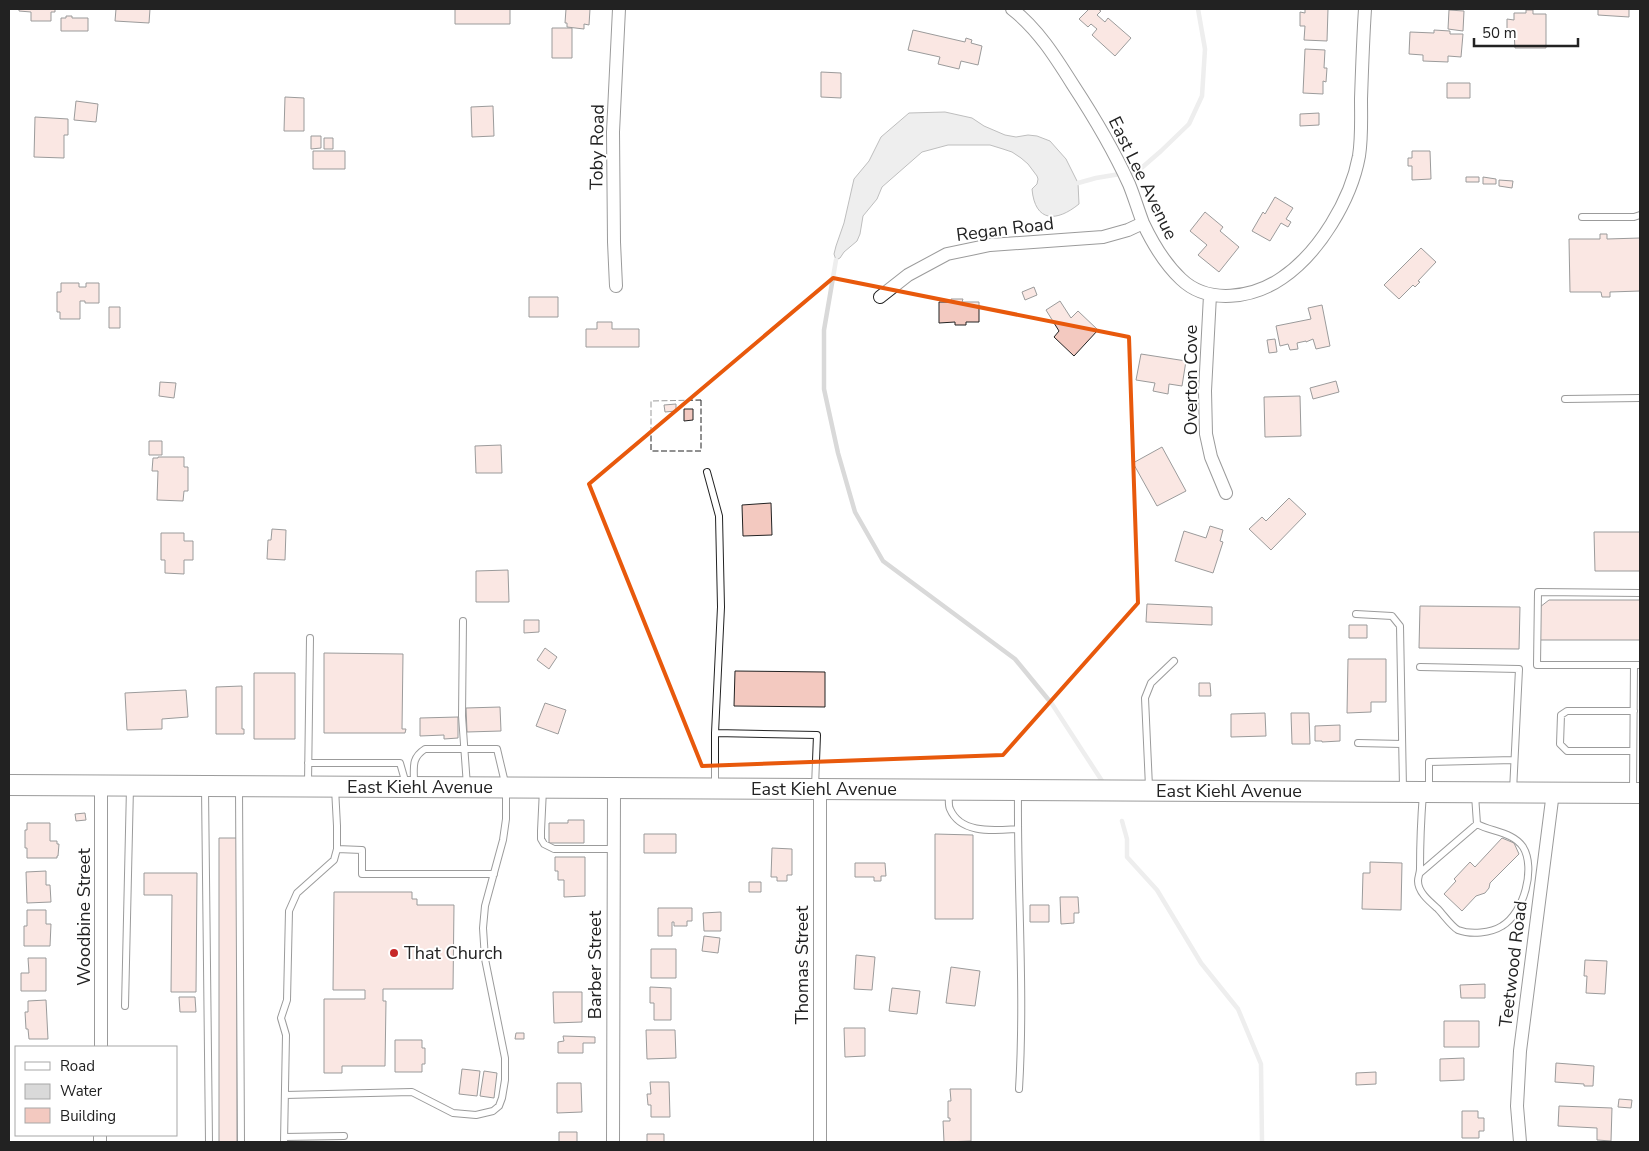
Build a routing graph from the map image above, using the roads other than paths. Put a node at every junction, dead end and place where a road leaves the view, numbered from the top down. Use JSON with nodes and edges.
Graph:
{"nodes":[{"id":1,"x":619,"y":9,"type":"edge"},
{"id":2,"x":1012,"y":9,"type":"edge"},
{"id":3,"x":1365,"y":9,"type":"edge"},
{"id":4,"x":1640,"y":215,"type":"edge"},
{"id":5,"x":1582,"y":217,"type":"dead end"},
{"id":6,"x":1143,"y":223,"type":"junction"},
{"id":7,"x":616,"y":286,"type":"dead end"},
{"id":8,"x":1210,"y":295,"type":"junction"},
{"id":9,"x":880,"y":297,"type":"dead end"},
{"id":10,"x":1640,"y":398,"type":"edge"},
{"id":11,"x":1565,"y":399,"type":"dead end"},
{"id":12,"x":707,"y":472,"type":"dead end"},
{"id":13,"x":1226,"y":493,"type":"dead end"},
{"id":14,"x":1640,"y":593,"type":"edge"},
{"id":15,"x":1356,"y":614,"type":"dead end"},
{"id":16,"x":462,"y":622,"type":"dead end"},
{"id":17,"x":310,"y":638,"type":"dead end"},
{"id":18,"x":1174,"y":661,"type":"dead end"},
{"id":19,"x":1637,"y":665,"type":"edge"},
{"id":20,"x":1420,"y":667,"type":"dead end"},
{"id":21,"x":1634,"y":711,"type":"junction"},
{"id":22,"x":715,"y":733,"type":"junction"},
{"id":23,"x":1358,"y":743,"type":"dead end"},
{"id":24,"x":1402,"y":744,"type":"junction"},
{"id":25,"x":465,"y":748,"type":"junction"},
{"id":26,"x":1636,"y":755,"type":"edge"},
{"id":27,"x":1514,"y":760,"type":"junction"},
{"id":28,"x":308,"y":763,"type":"junction"},
{"id":29,"x":9,"y":785,"type":"edge"},
{"id":30,"x":101,"y":786,"type":"junction"},
{"id":31,"x":130,"y":786,"type":"junction"},
{"id":32,"x":205,"y":786,"type":"junction"},
{"id":33,"x":239,"y":786,"type":"junction"},
{"id":34,"x":308,"y":787,"type":"junction"},
{"id":35,"x":335,"y":787,"type":"junction"},
{"id":36,"x":410,"y":787,"type":"junction"},
{"id":37,"x":467,"y":787,"type":"junction"},
{"id":38,"x":506,"y":787,"type":"junction"},
{"id":39,"x":543,"y":788,"type":"junction"},
{"id":40,"x":614,"y":788,"type":"junction"},
{"id":41,"x":715,"y":788,"type":"junction"},
{"id":42,"x":817,"y":788,"type":"junction"},
{"id":43,"x":949,"y":790,"type":"junction"},
{"id":44,"x":1018,"y":790,"type":"junction"},
{"id":45,"x":1149,"y":791,"type":"junction"},
{"id":46,"x":1403,"y":792,"type":"junction"},
{"id":47,"x":1426,"y":792,"type":"junction"},
{"id":48,"x":1475,"y":792,"type":"junction"},
{"id":49,"x":1513,"y":792,"type":"junction"},
{"id":50,"x":1553,"y":792,"type":"junction"},
{"id":51,"x":1637,"y":793,"type":"edge"},
{"id":52,"x":1477,"y":824,"type":"junction"},
{"id":53,"x":1018,"y":829,"type":"junction"},
{"id":54,"x":336,"y":849,"type":"junction"},
{"id":55,"x":613,"y":849,"type":"junction"},
{"id":56,"x":1420,"y":873,"type":"junction"},
{"id":57,"x":494,"y":874,"type":"junction"},
{"id":58,"x":1533,"y":890,"type":"junction"},
{"id":59,"x":125,"y":1006,"type":"dead end"},
{"id":60,"x":101,"y":1046,"type":"edge"},
{"id":61,"x":1019,"y":1089,"type":"dead end"},
{"id":62,"x":284,"y":1094,"type":"junction"},
{"id":63,"x":344,"y":1136,"type":"dead end"},
{"id":64,"x":284,"y":1140,"type":"edge"},
{"id":65,"x":209,"y":1142,"type":"edge"},
{"id":66,"x":241,"y":1142,"type":"edge"},
{"id":67,"x":613,"y":1142,"type":"edge"},
{"id":68,"x":820,"y":1142,"type":"edge"},
{"id":69,"x":1520,"y":1142,"type":"edge"}],
"edges":[{"from":1,"to":7,"type":"street","name":"Toby Road"},
{"from":2,"to":6,"type":"street","name":"East Lee Avenue"},
{"from":3,"to":8,"type":"street","name":"East Lee Avenue"},
{"from":4,"to":5,"type":"lane"},
{"from":6,"to":8,"type":"street","name":"East Lee Avenue"},
{"from":6,"to":9,"type":"street","name":"Regan Road"},
{"from":8,"to":13,"type":"street","name":"Overton Cove"},
{"from":10,"to":11,"type":"lane"},
{"from":12,"to":22,"type":"lane"},
{"from":14,"to":19,"type":"lane"},
{"from":15,"to":24,"type":"lane"},
{"from":16,"to":25,"type":"lane"},
{"from":17,"to":28,"type":"lane"},
{"from":18,"to":45,"type":"lane"},
{"from":19,"to":21,"type":"lane"},
{"from":20,"to":27,"type":"lane"},
{"from":21,"to":26,"type":"lane"},
{"from":21,"to":26,"type":"lane"},
{"from":22,"to":41,"type":"lane"},
{"from":22,"to":42,"type":"lane"},
{"from":23,"to":24,"type":"lane"},
{"from":24,"to":46,"type":"lane"},
{"from":25,"to":36,"type":"lane"},
{"from":25,"to":37,"type":"lane"},
{"from":25,"to":38,"type":"lane"},
{"from":26,"to":51,"type":"lane"},
{"from":27,"to":47,"type":"lane"},
{"from":27,"to":49,"type":"lane"},
{"from":28,"to":34,"type":"lane"},
{"from":28,"to":36,"type":"lane"},
{"from":29,"to":30,"type":"main road","name":"East Kiehl Avenue"},
{"from":30,"to":31,"type":"main road","name":"East Kiehl Avenue"},
{"from":30,"to":60,"type":"street","name":"Woodbine Street"},
{"from":31,"to":32,"type":"main road","name":"East Kiehl Avenue"},
{"from":31,"to":59,"type":"lane"},
{"from":32,"to":33,"type":"main road","name":"East Kiehl Avenue"},
{"from":32,"to":65,"type":"lane"},
{"from":33,"to":34,"type":"main road","name":"East Kiehl Avenue"},
{"from":33,"to":66,"type":"lane"},
{"from":34,"to":35,"type":"main road","name":"East Kiehl Avenue"},
{"from":35,"to":36,"type":"main road","name":"East Kiehl Avenue"},
{"from":35,"to":54,"type":"lane"},
{"from":36,"to":37,"type":"main road","name":"East Kiehl Avenue"},
{"from":37,"to":38,"type":"main road","name":"East Kiehl Avenue"},
{"from":38,"to":39,"type":"main road","name":"East Kiehl Avenue"},
{"from":38,"to":57,"type":"lane"},
{"from":39,"to":40,"type":"main road","name":"East Kiehl Avenue"},
{"from":39,"to":55,"type":"lane"},
{"from":40,"to":41,"type":"main road","name":"East Kiehl Avenue"},
{"from":40,"to":55,"type":"street","name":"Barber Street"},
{"from":41,"to":42,"type":"main road","name":"East Kiehl Avenue"},
{"from":42,"to":43,"type":"main road","name":"East Kiehl Avenue"},
{"from":42,"to":68,"type":"street","name":"Thomas Street"},
{"from":43,"to":44,"type":"main road","name":"East Kiehl Avenue"},
{"from":43,"to":53,"type":"lane"},
{"from":44,"to":45,"type":"main road","name":"East Kiehl Avenue"},
{"from":44,"to":53,"type":"lane"},
{"from":45,"to":46,"type":"main road","name":"East Kiehl Avenue"},
{"from":46,"to":47,"type":"main road","name":"East Kiehl Avenue"},
{"from":47,"to":48,"type":"main road","name":"East Kiehl Avenue"},
{"from":47,"to":56,"type":"lane"},
{"from":48,"to":49,"type":"main road","name":"East Kiehl Avenue"},
{"from":48,"to":52,"type":"lane"},
{"from":49,"to":50,"type":"main road","name":"East Kiehl Avenue"},
{"from":50,"to":51,"type":"main road","name":"East Kiehl Avenue"},
{"from":50,"to":58,"type":"street","name":"Teetwood Road"},
{"from":52,"to":56,"type":"lane"},
{"from":52,"to":58,"type":"lane"},
{"from":53,"to":61,"type":"lane"},
{"from":54,"to":57,"type":"lane"},
{"from":54,"to":62,"type":"lane"},
{"from":55,"to":67,"type":"street","name":"Barber Street"},
{"from":56,"to":58,"type":"lane"},
{"from":57,"to":62,"type":"lane"},
{"from":58,"to":69,"type":"street","name":"Teetwood Road"},
{"from":62,"to":64,"type":"lane"},
{"from":63,"to":64,"type":"lane"}]}
